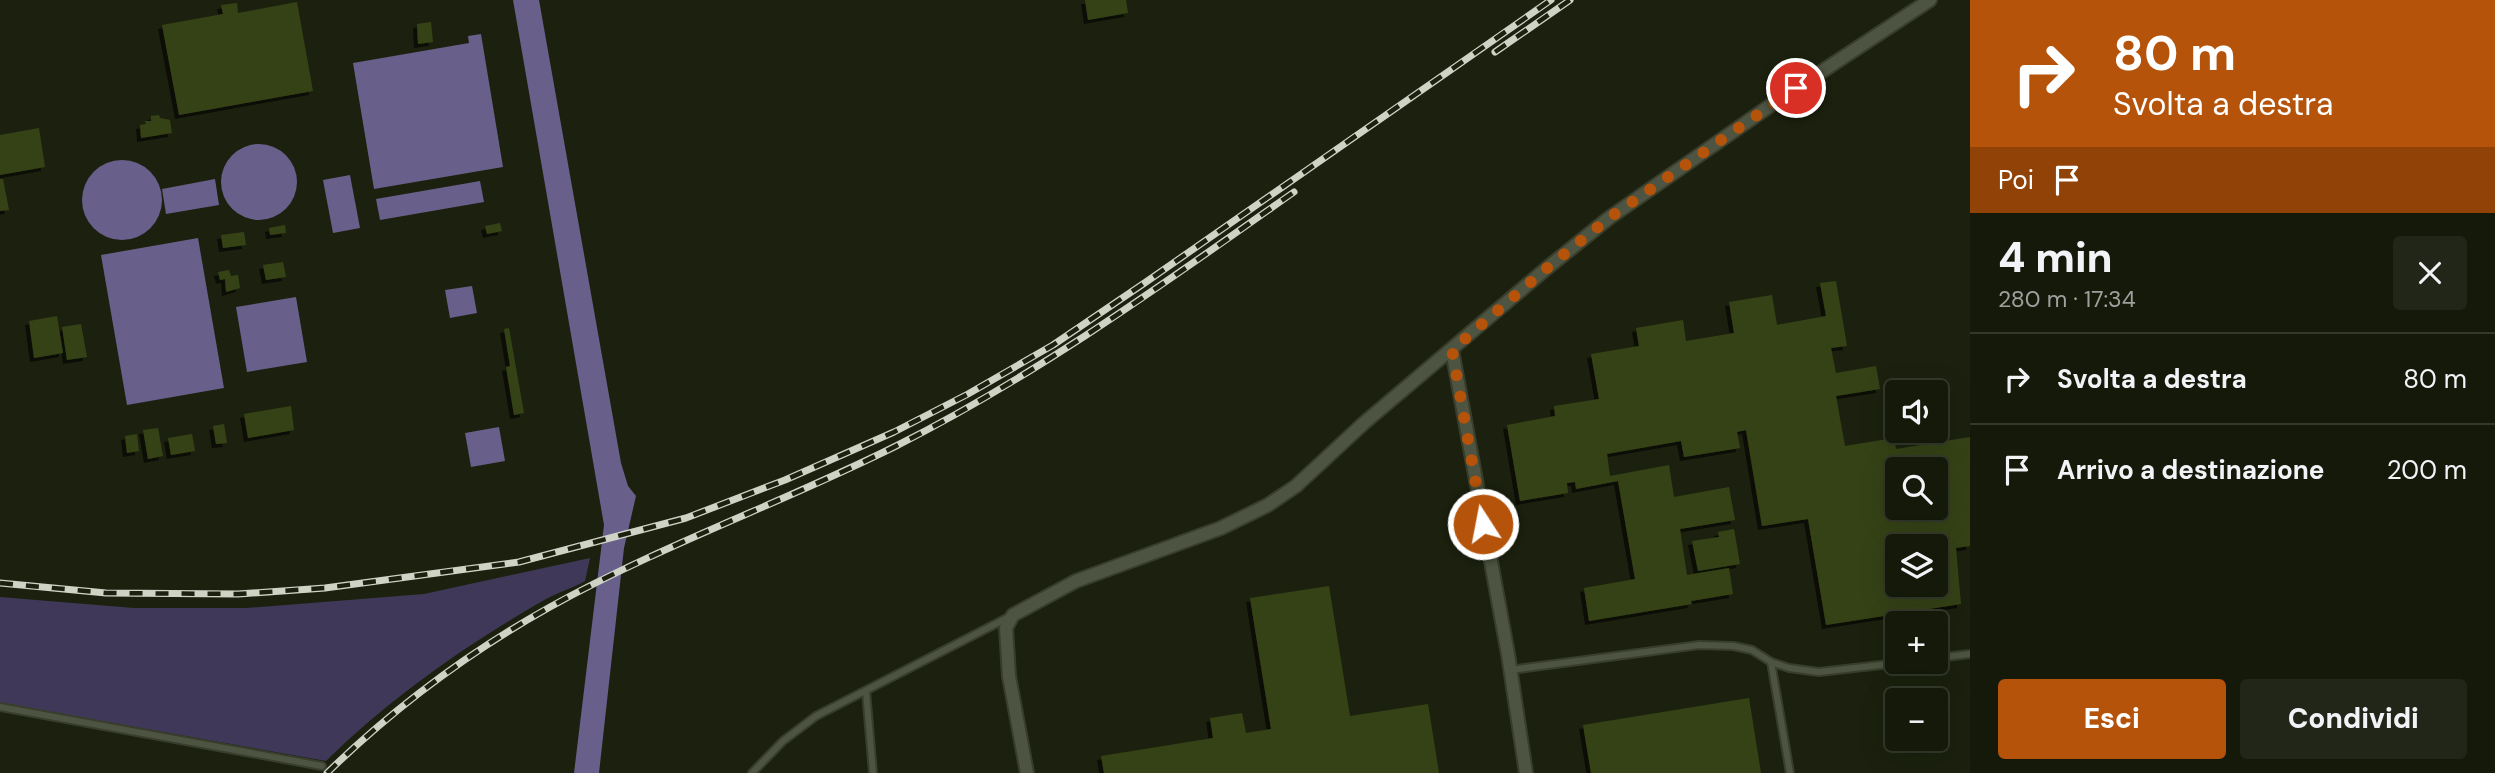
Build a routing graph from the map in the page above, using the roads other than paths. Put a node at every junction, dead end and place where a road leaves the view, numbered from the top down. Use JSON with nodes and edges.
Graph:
{"nodes":[{"id":1,"x":1930,"y":0,"type":"edge"},
{"id":2,"x":1452,"y":350,"type":"junction"},
{"id":3,"x":1013,"y":615,"type":"junction"},
{"id":4,"x":1970,"y":654,"type":"edge"},
{"id":5,"x":1948,"y":657,"type":"edge"},
{"id":6,"x":1771,"y":662,"type":"junction"},
{"id":7,"x":1885,"y":664,"type":"edge"},
{"id":8,"x":1510,"y":670,"type":"junction"},
{"id":9,"x":866,"y":691,"type":"junction"},
{"id":10,"x":0,"y":707,"type":"edge"},
{"id":11,"x":322,"y":766,"type":"dead end"},
{"id":12,"x":752,"y":773,"type":"edge"},
{"id":13,"x":873,"y":773,"type":"edge"},
{"id":14,"x":1027,"y":773,"type":"edge"},
{"id":15,"x":1526,"y":773,"type":"edge"},
{"id":16,"x":1790,"y":773,"type":"edge"}],
"edges":[{"from":1,"to":2,"type":"street"},
{"from":2,"to":3,"type":"street"},
{"from":2,"to":8,"type":"street"},
{"from":3,"to":9,"type":"lane"},
{"from":3,"to":14,"type":"street"},
{"from":4,"to":5,"type":"lane"},
{"from":6,"to":7,"type":"lane"},
{"from":6,"to":8,"type":"lane"},
{"from":6,"to":16,"type":"lane"},
{"from":8,"to":15,"type":"street"},
{"from":9,"to":12,"type":"lane"},
{"from":9,"to":13,"type":"lane"},
{"from":10,"to":11,"type":"lane"}]}
